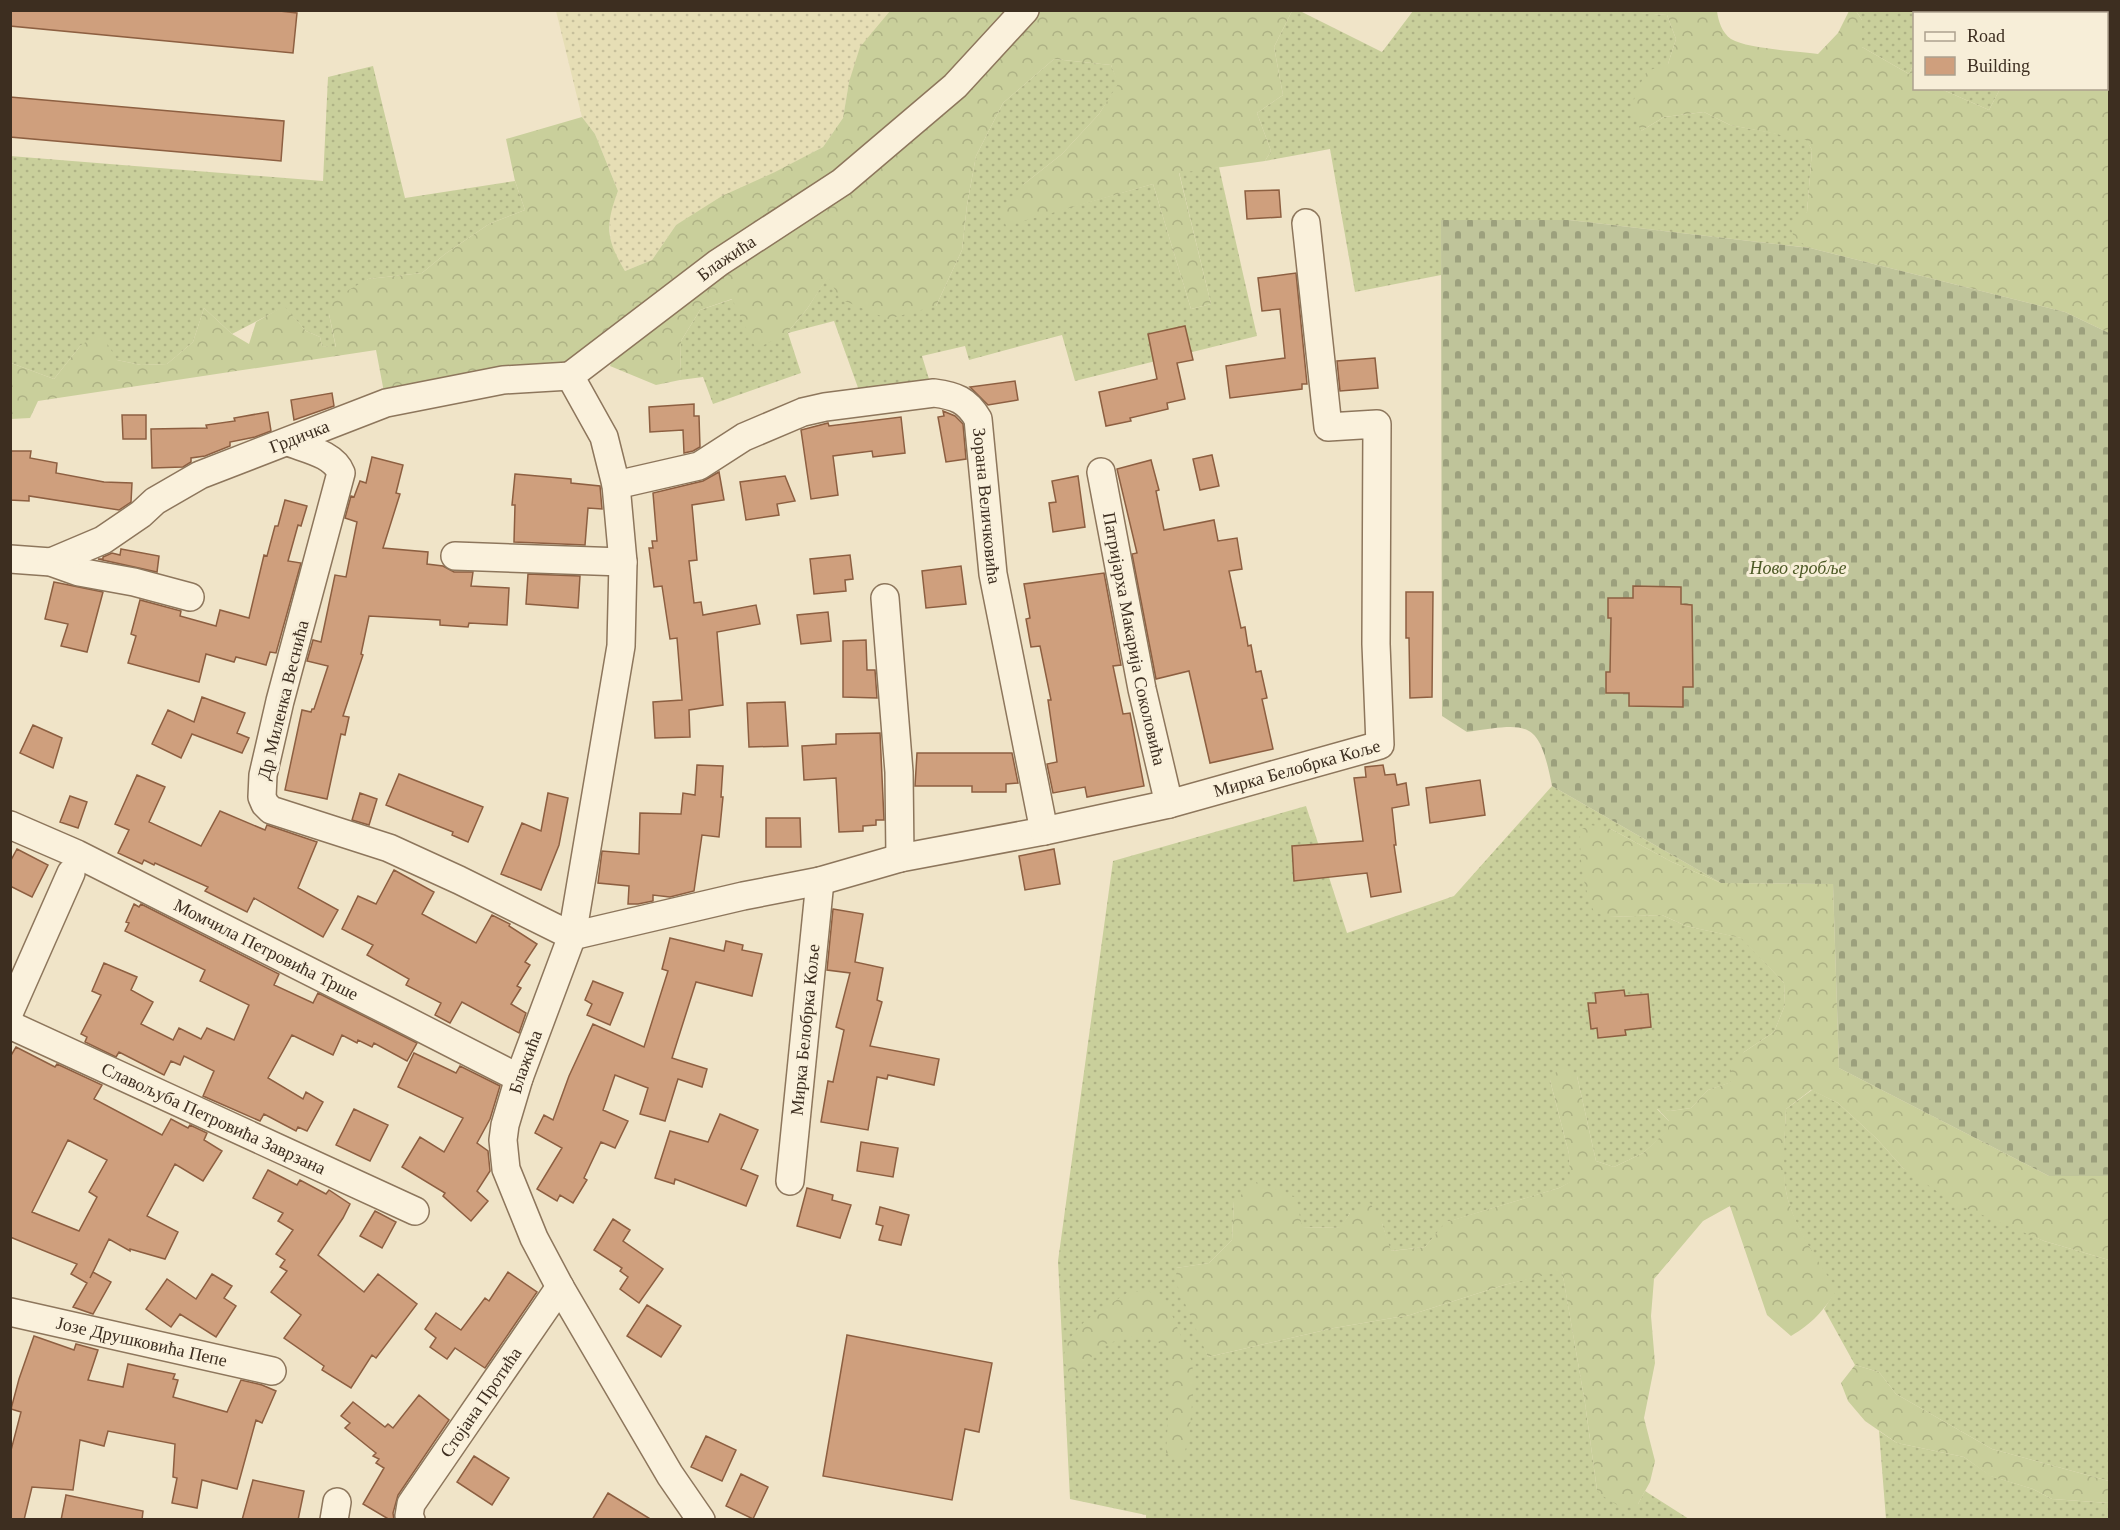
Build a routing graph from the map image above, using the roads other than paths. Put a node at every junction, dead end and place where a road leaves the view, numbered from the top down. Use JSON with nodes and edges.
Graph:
{"nodes":[{"id":1,"x":1025,"y":10,"type":"edge"},
{"id":2,"x":1306,"y":222,"type":"dead end"},
{"id":3,"x":570,"y":376,"type":"junction"},
{"id":4,"x":288,"y":442,"type":"junction"},
{"id":5,"x":1101,"y":472,"type":"dead end"},
{"id":6,"x":616,"y":485,"type":"junction"},
{"id":7,"x":455,"y":556,"type":"dead end"},
{"id":8,"x":10,"y":559,"type":"edge"},
{"id":9,"x":51,"y":562,"type":"junction"},
{"id":10,"x":623,"y":562,"type":"junction"},
{"id":11,"x":190,"y":597,"type":"dead end"},
{"id":12,"x":885,"y":598,"type":"dead end"},
{"id":13,"x":1169,"y":804,"type":"junction"},
{"id":14,"x":10,"y":825,"type":"edge"},
{"id":15,"x":1044,"y":831,"type":"junction"},
{"id":16,"x":900,"y":858,"type":"junction"},
{"id":17,"x":71,"y":873,"type":"dead end"},
{"id":18,"x":820,"y":881,"type":"junction"},
{"id":19,"x":572,"y":936,"type":"junction"},
{"id":20,"x":10,"y":1011,"type":"edge"},
{"id":21,"x":10,"y":1025,"type":"edge"},
{"id":22,"x":519,"y":1078,"type":"junction"},
{"id":23,"x":790,"y":1181,"type":"dead end"},
{"id":24,"x":415,"y":1211,"type":"dead end"},
{"id":25,"x":560,"y":1287,"type":"junction"},
{"id":26,"x":10,"y":1312,"type":"edge"},
{"id":27,"x":272,"y":1371,"type":"dead end"},
{"id":28,"x":411,"y":1520,"type":"edge"},
{"id":29,"x":701,"y":1520,"type":"edge"}],
"edges":[{"from":1,"to":3,"type":"street","name":"Блажића"},
{"from":2,"to":13,"type":"street","name":"Мирка Белобрка Коље"},
{"from":3,"to":4,"type":"street","name":"Грдичка"},
{"from":3,"to":6,"type":"street","name":"Блажића"},
{"from":4,"to":9,"type":"street","name":"Грдичка"},
{"from":4,"to":19,"type":"street","name":"Др Миленка Веснића"},
{"from":5,"to":13,"type":"street","name":"Патријарха Макарија Соколовића"},
{"from":6,"to":10,"type":"street","name":"Блажића"},
{"from":6,"to":15,"type":"street","name":"Зорана Величковића"},
{"from":7,"to":10,"type":"street"},
{"from":8,"to":9,"type":"street","name":"Грдичка"},
{"from":9,"to":11,"type":"street","name":"Грдичка"},
{"from":10,"to":19,"type":"street","name":"Блажића"},
{"from":12,"to":16,"type":"street"},
{"from":13,"to":15,"type":"street","name":"Мирка Белобрка Коље"},
{"from":14,"to":22,"type":"street","name":"Момчила Петровића Трше"},
{"from":15,"to":16,"type":"street","name":"Мирка Белобрка Коље"},
{"from":16,"to":18,"type":"street","name":"Мирка Белобрка Коље"},
{"from":17,"to":20,"type":"street"},
{"from":18,"to":19,"type":"street","name":"Мирка Белобрка Коље"},
{"from":18,"to":23,"type":"street","name":"Мирка Белобрка Коље"},
{"from":19,"to":22,"type":"street","name":"Блажића"},
{"from":21,"to":24,"type":"street","name":"Славољуба Петровића Заврзана"},
{"from":22,"to":25,"type":"street","name":"Блажића"},
{"from":25,"to":28,"type":"street","name":"Стојана Протића"},
{"from":25,"to":29,"type":"street","name":"Блажића"},
{"from":26,"to":27,"type":"street","name":"Јозе Друшковића Пепе"}]}
